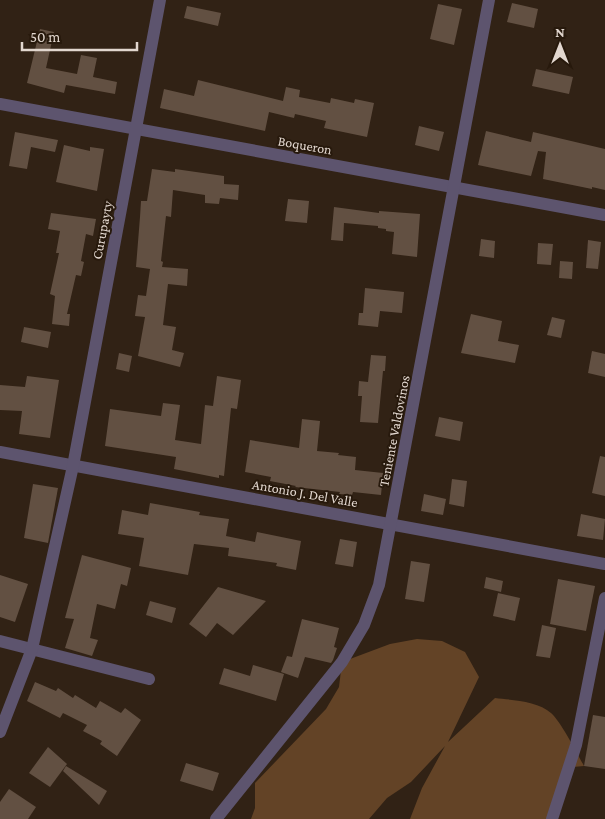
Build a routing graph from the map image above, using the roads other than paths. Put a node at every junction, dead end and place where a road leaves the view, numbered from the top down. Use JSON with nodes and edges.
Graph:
{"nodes":[{"id":1,"x":160,"y":0,"type":"edge"},
{"id":2,"x":489,"y":0,"type":"edge"},
{"id":3,"x":0,"y":104,"type":"edge"},
{"id":4,"x":136,"y":129,"type":"junction"},
{"id":5,"x":454,"y":187,"type":"junction"},
{"id":6,"x":605,"y":215,"type":"edge"},
{"id":7,"x":0,"y":452,"type":"edge"},
{"id":8,"x":73,"y":466,"type":"junction"},
{"id":9,"x":392,"y":524,"type":"junction"},
{"id":10,"x":605,"y":564,"type":"edge"},
{"id":11,"x":605,"y":598,"type":"edge"},
{"id":12,"x":0,"y":641,"type":"edge"},
{"id":13,"x":32,"y":649,"type":"junction"},
{"id":14,"x":149,"y":679,"type":"dead end"},
{"id":15,"x":0,"y":732,"type":"edge"},
{"id":16,"x":216,"y":819,"type":"edge"},
{"id":17,"x":552,"y":819,"type":"edge"}],
"edges":[{"from":1,"to":4,"type":"street","name":"Curupayty"},
{"from":2,"to":5,"type":"street","name":"Teniente Valdovinos"},
{"from":3,"to":4,"type":"street","name":"Boqueron"},
{"from":4,"to":5,"type":"street","name":"Boqueron"},
{"from":4,"to":8,"type":"street","name":"Curupayty"},
{"from":5,"to":6,"type":"street","name":"Boqueron"},
{"from":5,"to":9,"type":"street","name":"Teniente Valdovinos"},
{"from":7,"to":8,"type":"street","name":"Antonio J. Del Valle"},
{"from":8,"to":9,"type":"street","name":"Antonio J. Del Valle"},
{"from":8,"to":13,"type":"street","name":"Curupayty"},
{"from":9,"to":10,"type":"street","name":"Antonio J. Del Valle"},
{"from":9,"to":16,"type":"street","name":"Teniente Valdovinos"},
{"from":11,"to":17,"type":"street"},
{"from":12,"to":13,"type":"street"},
{"from":13,"to":14,"type":"street"},
{"from":13,"to":15,"type":"street","name":"Curupayty"}]}
